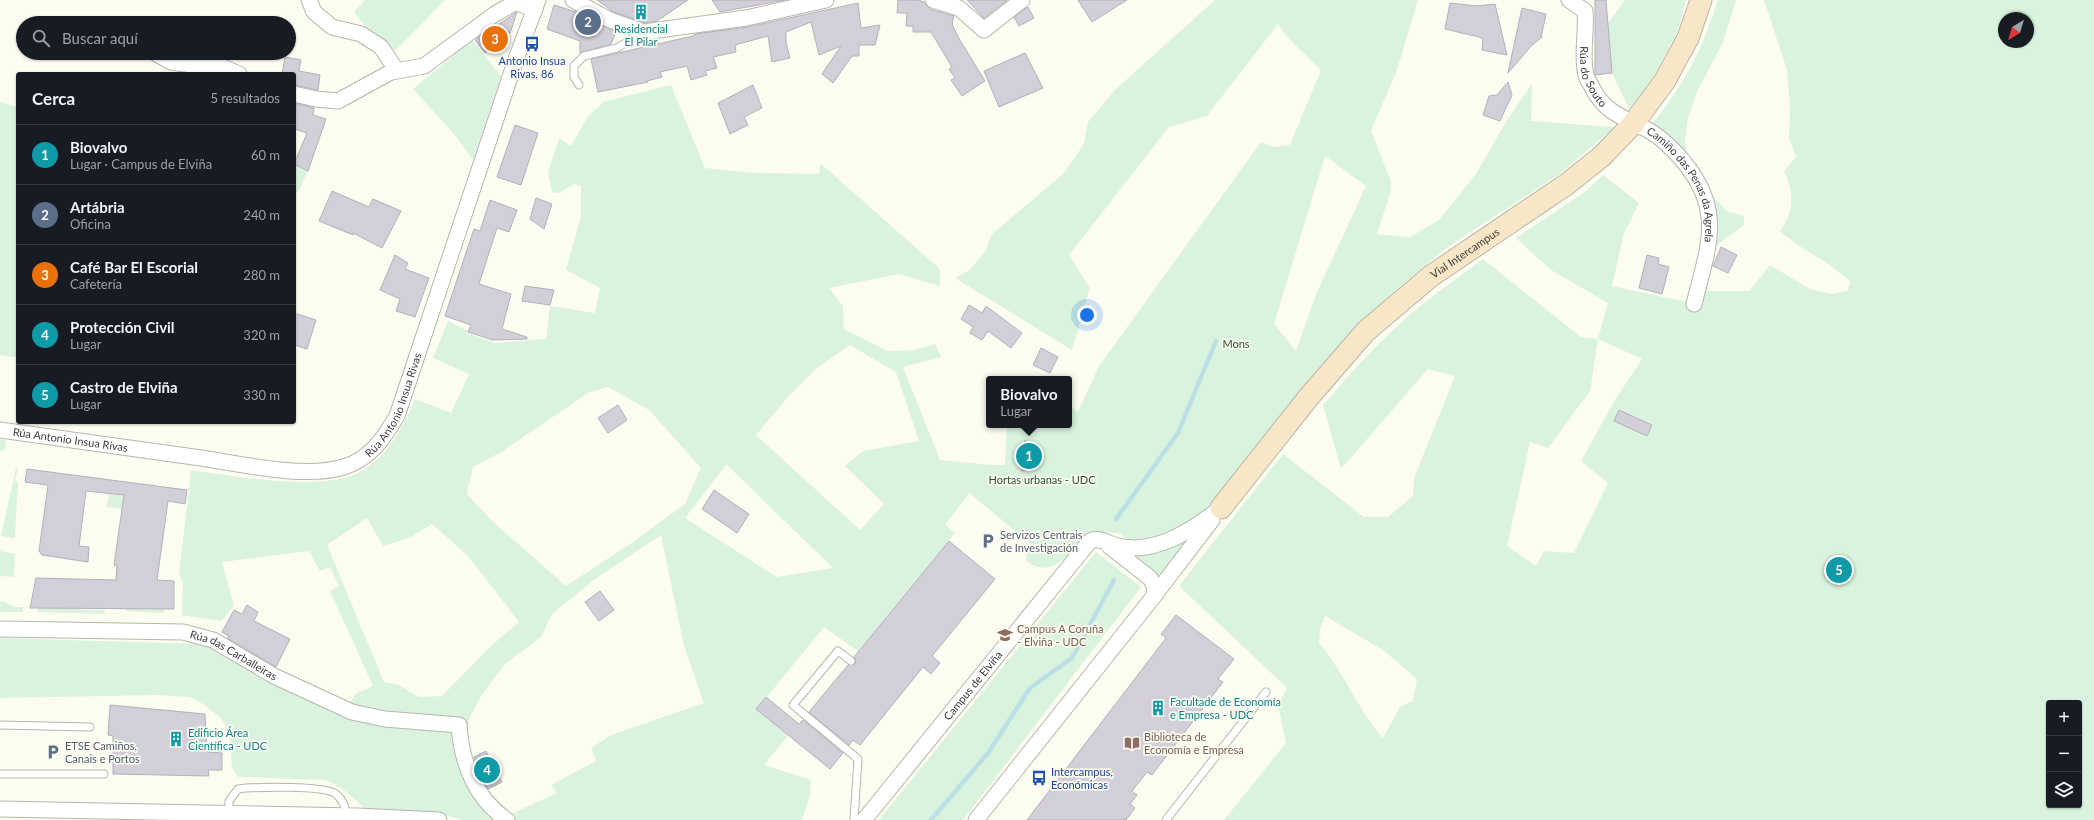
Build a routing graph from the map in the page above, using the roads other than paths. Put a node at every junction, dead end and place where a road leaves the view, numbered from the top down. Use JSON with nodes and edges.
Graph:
{"nodes":[{"id":1,"x":309,"y":0,"type":"edge"},
{"id":2,"x":573,"y":0,"type":"edge"},
{"id":3,"x":826,"y":0,"type":"edge"},
{"id":4,"x":933,"y":0,"type":"edge"},
{"id":5,"x":1022,"y":0,"type":"edge"},
{"id":6,"x":1569,"y":0,"type":"edge"},
{"id":7,"x":1701,"y":0,"type":"edge"},
{"id":8,"x":961,"y":4,"type":"edge"},
{"id":9,"x":537,"y":5,"type":"edge"},
{"id":10,"x":1589,"y":6,"type":"edge"},
{"id":11,"x":644,"y":32,"type":"junction"},
{"id":12,"x":167,"y":60,"type":"edge"},
{"id":13,"x":397,"y":71,"type":"junction"},
{"id":14,"x":234,"y":72,"type":"edge"},
{"id":15,"x":579,"y":85,"type":"dead end"},
{"id":16,"x":296,"y":94,"type":"edge"},
{"id":17,"x":1633,"y":124,"type":"junction"},
{"id":18,"x":1694,"y":304,"type":"dead end"},
{"id":19,"x":0,"y":430,"type":"edge"},
{"id":20,"x":1221,"y":508,"type":"junction"},
{"id":21,"x":1100,"y":539,"type":"junction"},
{"id":22,"x":1154,"y":596,"type":"junction"},
{"id":23,"x":0,"y":629,"type":"edge"},
{"id":24,"x":851,"y":661,"type":"dead end"},
{"id":25,"x":1266,"y":692,"type":"dead end"},
{"id":26,"x":0,"y":724,"type":"edge"},
{"id":27,"x":90,"y":727,"type":"dead end"},
{"id":28,"x":0,"y":774,"type":"edge"},
{"id":29,"x":104,"y":774,"type":"dead end"},
{"id":30,"x":0,"y":809,"type":"edge"},
{"id":31,"x":229,"y":815,"type":"junction"},
{"id":32,"x":346,"y":816,"type":"junction"},
{"id":33,"x":327,"y":818,"type":"edge"},
{"id":34,"x":439,"y":820,"type":"edge"},
{"id":35,"x":507,"y":820,"type":"edge"},
{"id":36,"x":854,"y":820,"type":"edge"},
{"id":37,"x":864,"y":820,"type":"edge"},
{"id":38,"x":976,"y":820,"type":"edge"},
{"id":39,"x":1166,"y":820,"type":"edge"}],
"edges":[{"from":1,"to":13,"type":"street"},
{"from":2,"to":11,"type":"street"},
{"from":3,"to":11,"type":"street"},
{"from":4,"to":8,"type":"street"},
{"from":5,"to":8,"type":"street"},
{"from":6,"to":10,"type":"street","name":"Rúa do Souto"},
{"from":7,"to":17,"type":"street","name":"Vial Intercampus"},
{"from":9,"to":13,"type":"street"},
{"from":9,"to":19,"type":"street","name":"Rúa Antonio Insua Rivas"},
{"from":10,"to":17,"type":"street","name":"Rúa do Souto"},
{"from":11,"to":15,"type":"lane"},
{"from":12,"to":14,"type":"street"},
{"from":13,"to":16,"type":"street"},
{"from":17,"to":18,"type":"street","name":"Camiño das Penas da Agrela"},
{"from":17,"to":20,"type":"street","name":"Vial Intercampus"},
{"from":20,"to":21,"type":"street"},
{"from":20,"to":22,"type":"street"},
{"from":21,"to":22,"type":"street"},
{"from":21,"to":37,"type":"street","name":"Campus de Elviña"},
{"from":22,"to":38,"type":"street"},
{"from":23,"to":35,"type":"street","name":"Rúa das Carballeiras"},
{"from":24,"to":36,"type":"lane"},
{"from":25,"to":39,"type":"lane"},
{"from":26,"to":27,"type":"lane"},
{"from":28,"to":29,"type":"lane"},
{"from":30,"to":31,"type":"street"},
{"from":31,"to":32,"type":"lane"},
{"from":31,"to":33,"type":"street"},
{"from":32,"to":33,"type":"street"},
{"from":32,"to":34,"type":"street"}]}
